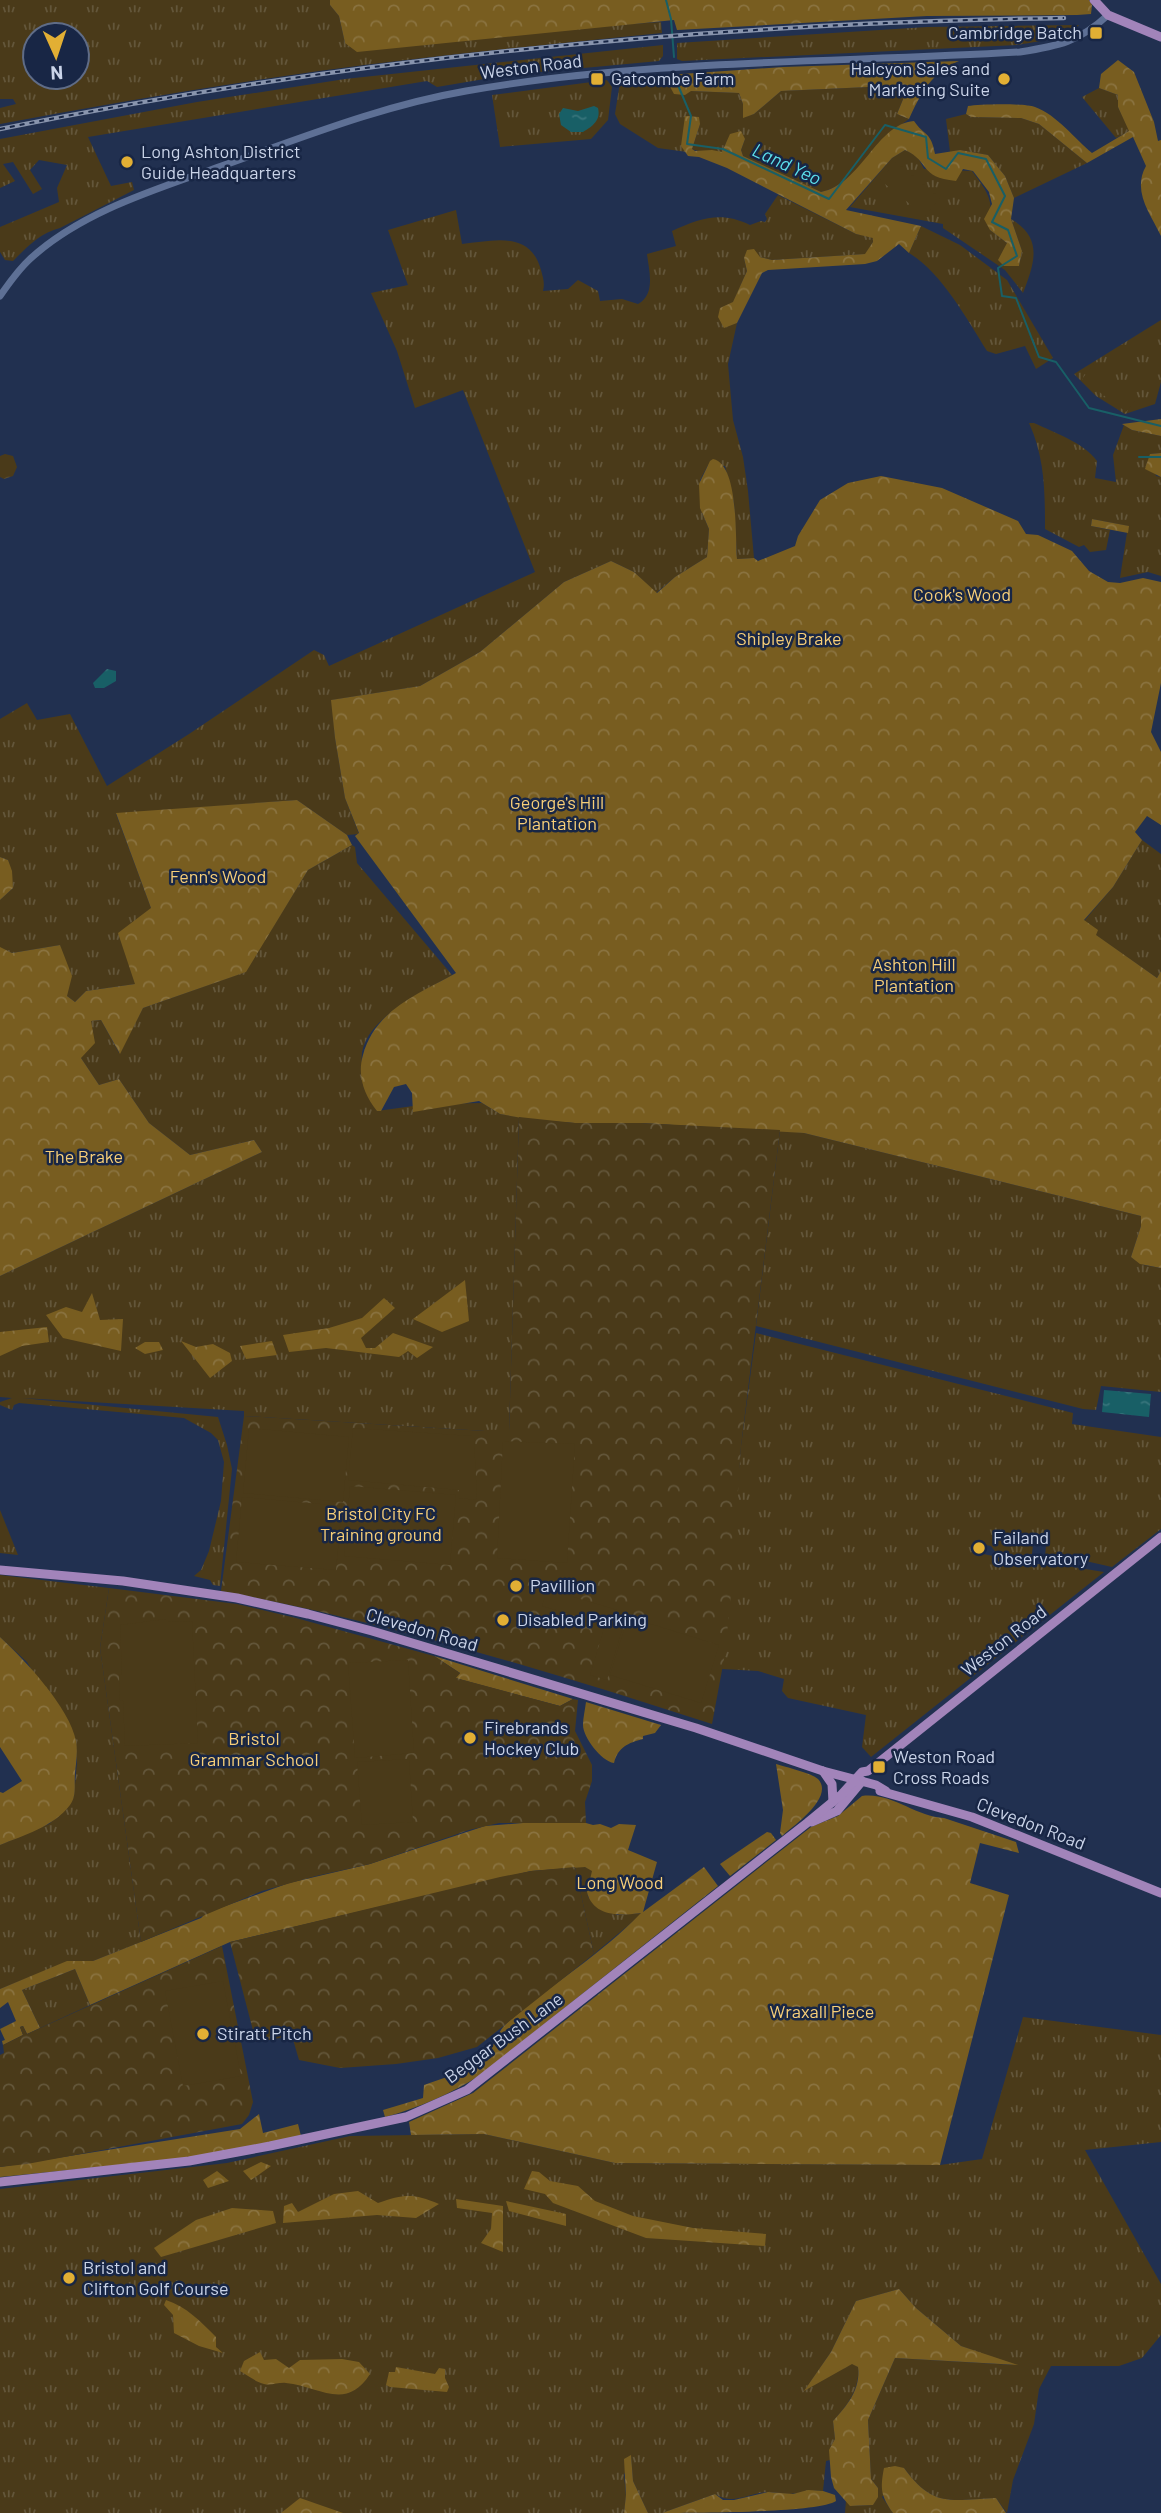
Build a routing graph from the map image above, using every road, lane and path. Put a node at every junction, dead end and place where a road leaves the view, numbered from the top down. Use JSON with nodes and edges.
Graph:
{"nodes":[{"id":1,"x":1094,"y":0,"type":"edge"},
{"id":2,"x":1108,"y":15,"type":"junction"},
{"id":3,"x":1161,"y":37,"type":"edge"},
{"id":4,"x":0,"y":296,"type":"edge"},
{"id":5,"x":1161,"y":1537,"type":"edge"},
{"id":6,"x":0,"y":1570,"type":"edge"},
{"id":7,"x":823,"y":1771,"type":"junction"},
{"id":8,"x":857,"y":1782,"type":"junction"},
{"id":9,"x":833,"y":1802,"type":"junction"},
{"id":10,"x":807,"y":1823,"type":"junction"},
{"id":11,"x":1161,"y":1894,"type":"edge"},
{"id":12,"x":0,"y":2182,"type":"edge"}],
"edges":[{"from":1,"to":2,"type":"main road"},
{"from":2,"to":3,"type":"main road"},
{"from":2,"to":4,"type":"street","name":"Weston Road"},
{"from":5,"to":8,"type":"main road","name":"Weston Road"},
{"from":6,"to":7,"type":"main road","name":"Clevedon Road"},
{"from":7,"to":8,"type":"main road","name":"Clevedon Road"},
{"from":7,"to":9,"type":"main road"},
{"from":8,"to":9,"type":"main road","name":"Beggar Bush Lane"},
{"from":8,"to":10,"type":"main road","name":"Beggar Bush Lane"},
{"from":8,"to":11,"type":"main road","name":"Clevedon Road"},
{"from":9,"to":10,"type":"main road","name":"Beggar Bush Lane"},
{"from":10,"to":12,"type":"main road","name":"Beggar Bush Lane"}]}
